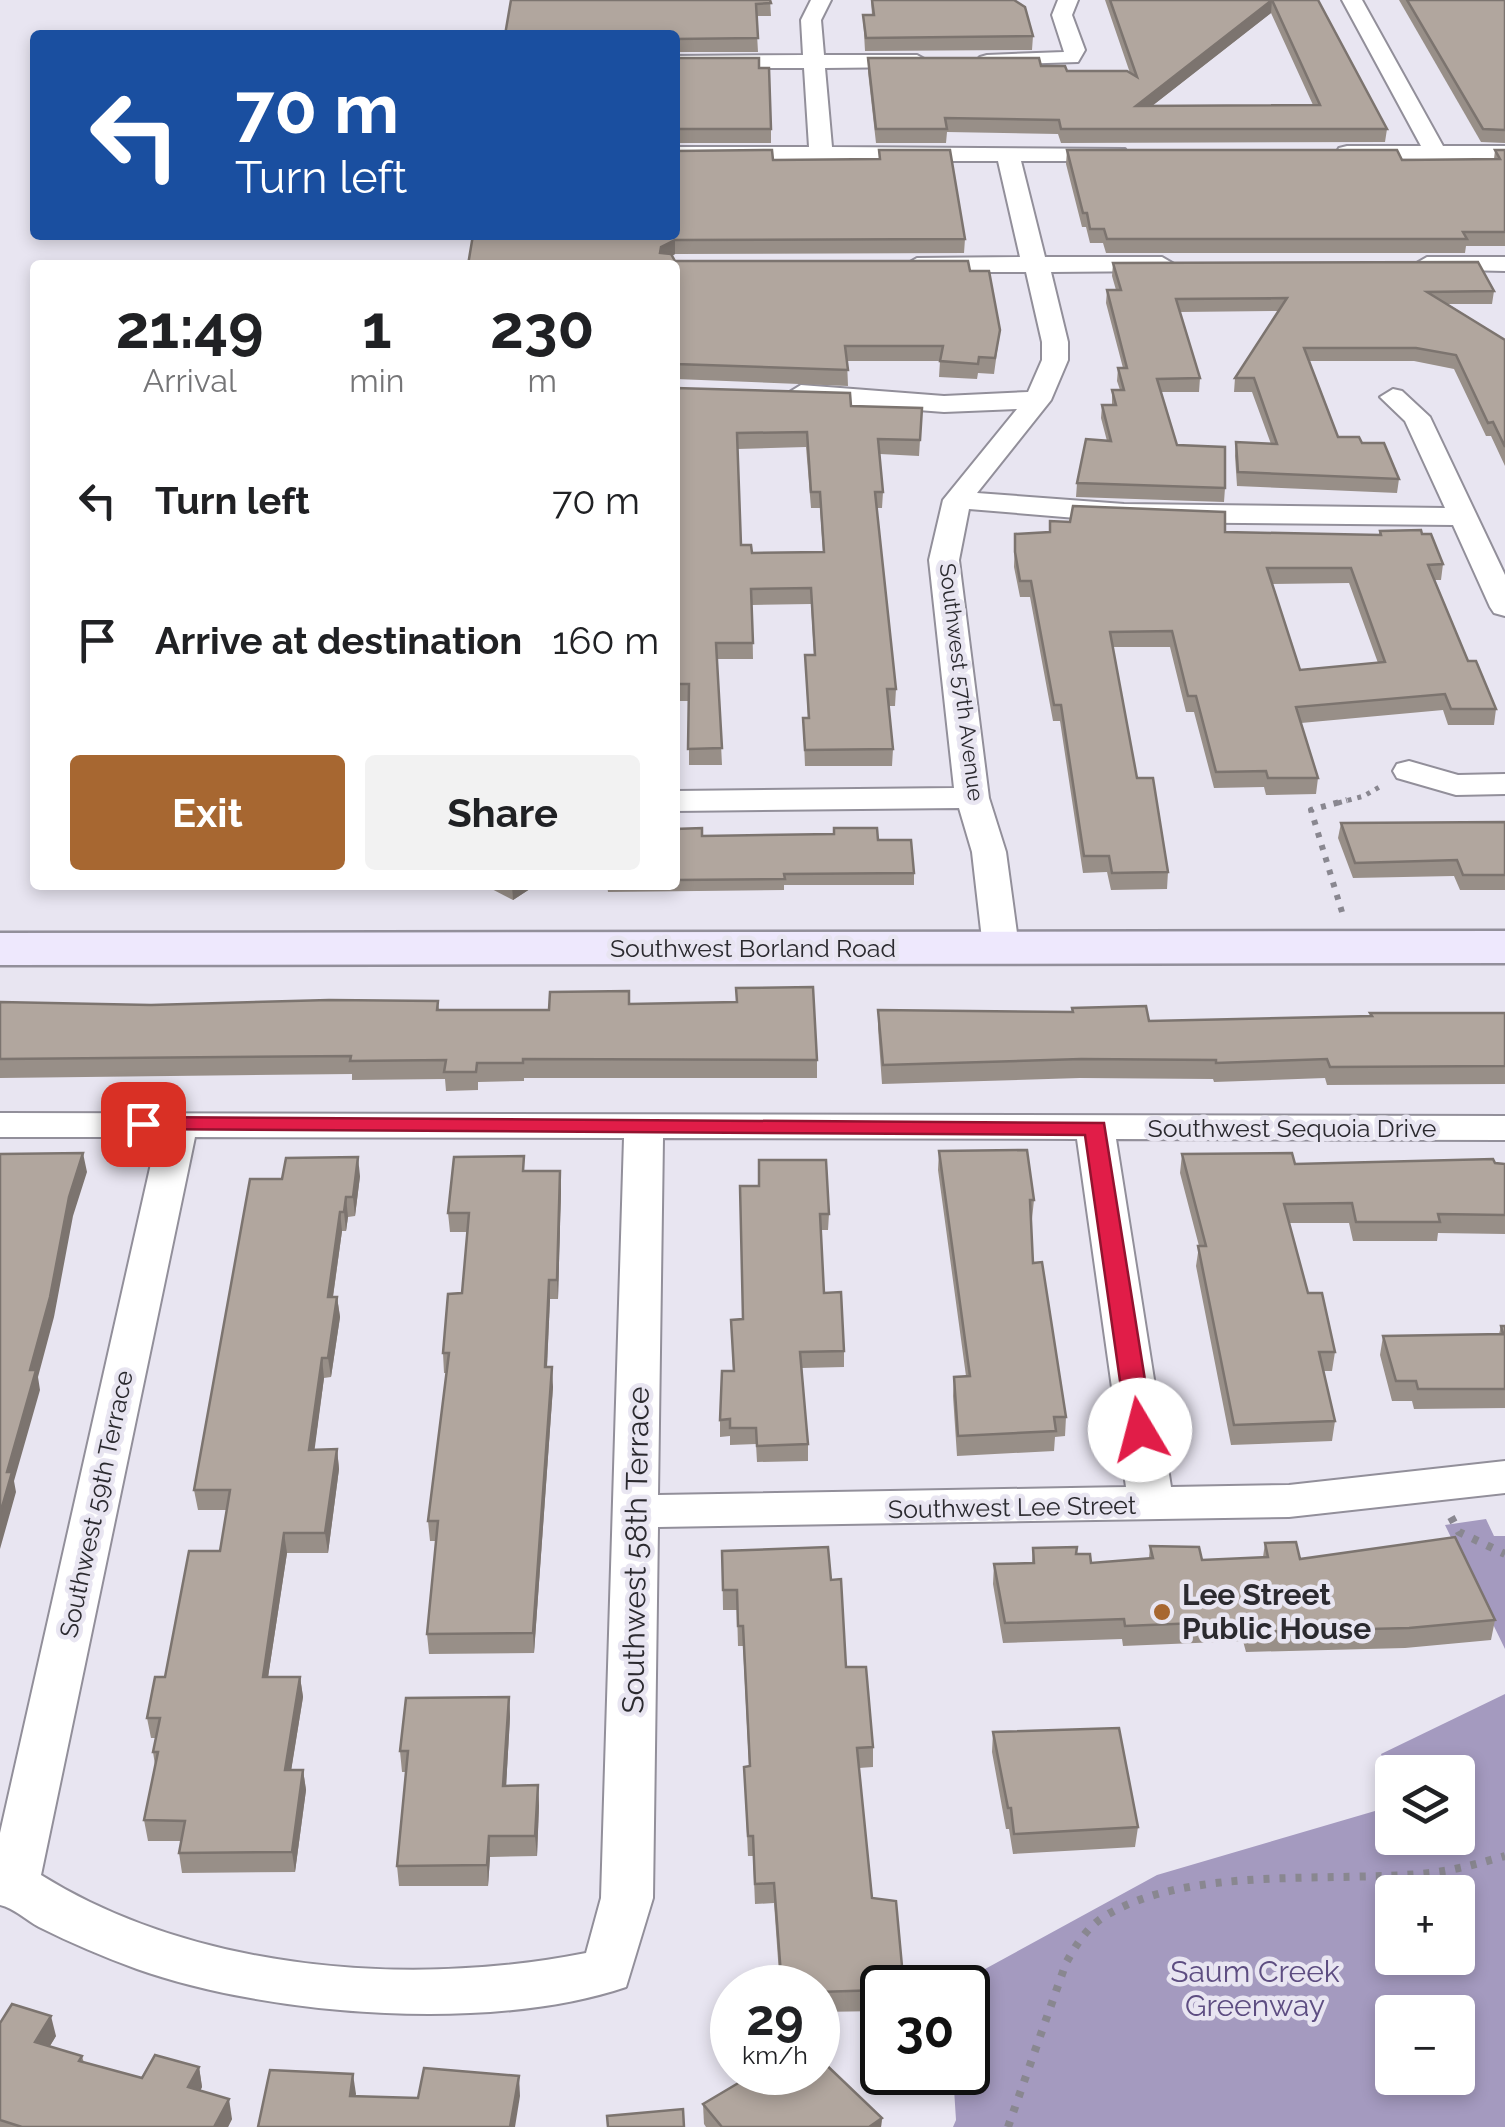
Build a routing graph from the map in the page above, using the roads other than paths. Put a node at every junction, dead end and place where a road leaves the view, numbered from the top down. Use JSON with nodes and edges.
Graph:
{"nodes":[{"id":1,"x":820,"y":0,"type":"edge"},
{"id":2,"x":1068,"y":0,"type":"edge"},
{"id":3,"x":1352,"y":0,"type":"edge"},
{"id":4,"x":933,"y":61,"type":"edge"},
{"id":5,"x":973,"y":61,"type":"edge"},
{"id":6,"x":680,"y":62,"type":"edge"},
{"id":7,"x":813,"y":62,"type":"junction"},
{"id":8,"x":1436,"y":152,"type":"junction"},
{"id":9,"x":1505,"y":152,"type":"edge"},
{"id":10,"x":822,"y":153,"type":"junction"},
{"id":11,"x":1319,"y":153,"type":"edge"},
{"id":12,"x":680,"y":154,"type":"edge"},
{"id":13,"x":1008,"y":154,"type":"junction"},
{"id":14,"x":1144,"y":154,"type":"edge"},
{"id":15,"x":1034,"y":264,"type":"junction"},
{"id":16,"x":1191,"y":264,"type":"edge"},
{"id":17,"x":1407,"y":264,"type":"edge"},
{"id":18,"x":1505,"y":264,"type":"edge"},
{"id":19,"x":894,"y":265,"type":"edge"},
{"id":20,"x":780,"y":392,"type":"edge"},
{"id":21,"x":1393,"y":396,"type":"dead end"},
{"id":22,"x":1038,"y":400,"type":"junction"},
{"id":23,"x":957,"y":500,"type":"junction"},
{"id":24,"x":1460,"y":517,"type":"junction"},
{"id":25,"x":1505,"y":607,"type":"edge"},
{"id":26,"x":1409,"y":771,"type":"road end"},
{"id":27,"x":1505,"y":784,"type":"edge"},
{"id":28,"x":972,"y":798,"type":"junction"},
{"id":29,"x":680,"y":801,"type":"edge"},
{"id":30,"x":1505,"y":947,"type":"edge"},
{"id":31,"x":1001,"y":948,"type":"junction"},
{"id":32,"x":0,"y":950,"type":"edge"},
{"id":33,"x":179,"y":1124,"type":"junction"},
{"id":34,"x":0,"y":1125,"type":"edge"},
{"id":35,"x":644,"y":1126,"type":"junction"},
{"id":36,"x":1095,"y":1128,"type":"junction"},
{"id":37,"x":1505,"y":1128,"type":"edge"},
{"id":38,"x":1505,"y":1476,"type":"edge"},
{"id":39,"x":1151,"y":1506,"type":"junction"},
{"id":40,"x":638,"y":1511,"type":"junction"},
{"id":41,"x":7,"y":1884,"type":"edge"}],
"edges":[{"from":1,"to":7,"type":"street"},
{"from":2,"to":5,"type":"street"},
{"from":3,"to":8,"type":"street"},
{"from":4,"to":7,"type":"street"},
{"from":6,"to":7,"type":"street"},
{"from":7,"to":10,"type":"street"},
{"from":8,"to":9,"type":"street"},
{"from":8,"to":11,"type":"street"},
{"from":10,"to":12,"type":"street"},
{"from":10,"to":13,"type":"street"},
{"from":13,"to":14,"type":"street"},
{"from":13,"to":15,"type":"street","name":"Southwest 57th Avenue"},
{"from":15,"to":16,"type":"street"},
{"from":15,"to":19,"type":"street"},
{"from":15,"to":22,"type":"street","name":"Southwest 57th Avenue"},
{"from":17,"to":18,"type":"street"},
{"from":20,"to":22,"type":"street"},
{"from":21,"to":24,"type":"street"},
{"from":22,"to":23,"type":"street","name":"Southwest 57th Avenue"},
{"from":23,"to":24,"type":"street"},
{"from":23,"to":28,"type":"street","name":"Southwest 57th Avenue"},
{"from":24,"to":25,"type":"street"},
{"from":26,"to":27,"type":"street"},
{"from":28,"to":29,"type":"street"},
{"from":28,"to":31,"type":"street","name":"Southwest 57th Avenue"},
{"from":30,"to":31,"type":"main road","name":"Southwest Borland Road"},
{"from":31,"to":32,"type":"main road","name":"Southwest Borland Road"},
{"from":33,"to":34,"type":"street","name":"Southwest Sequoia Drive"},
{"from":33,"to":35,"type":"street","name":"Southwest Sequoia Drive"},
{"from":33,"to":41,"type":"street","name":"Southwest 59th Terrace"},
{"from":35,"to":36,"type":"street","name":"Southwest Sequoia Drive"},
{"from":35,"to":40,"type":"street","name":"Southwest 58th Terrace"},
{"from":36,"to":37,"type":"street","name":"Southwest Sequoia Drive"},
{"from":36,"to":39,"type":"street"},
{"from":38,"to":39,"type":"street","name":"Southwest Lee Street"},
{"from":39,"to":40,"type":"street","name":"Southwest Lee Street"},
{"from":40,"to":41,"type":"street","name":"Southwest 58th Terrace"}]}
